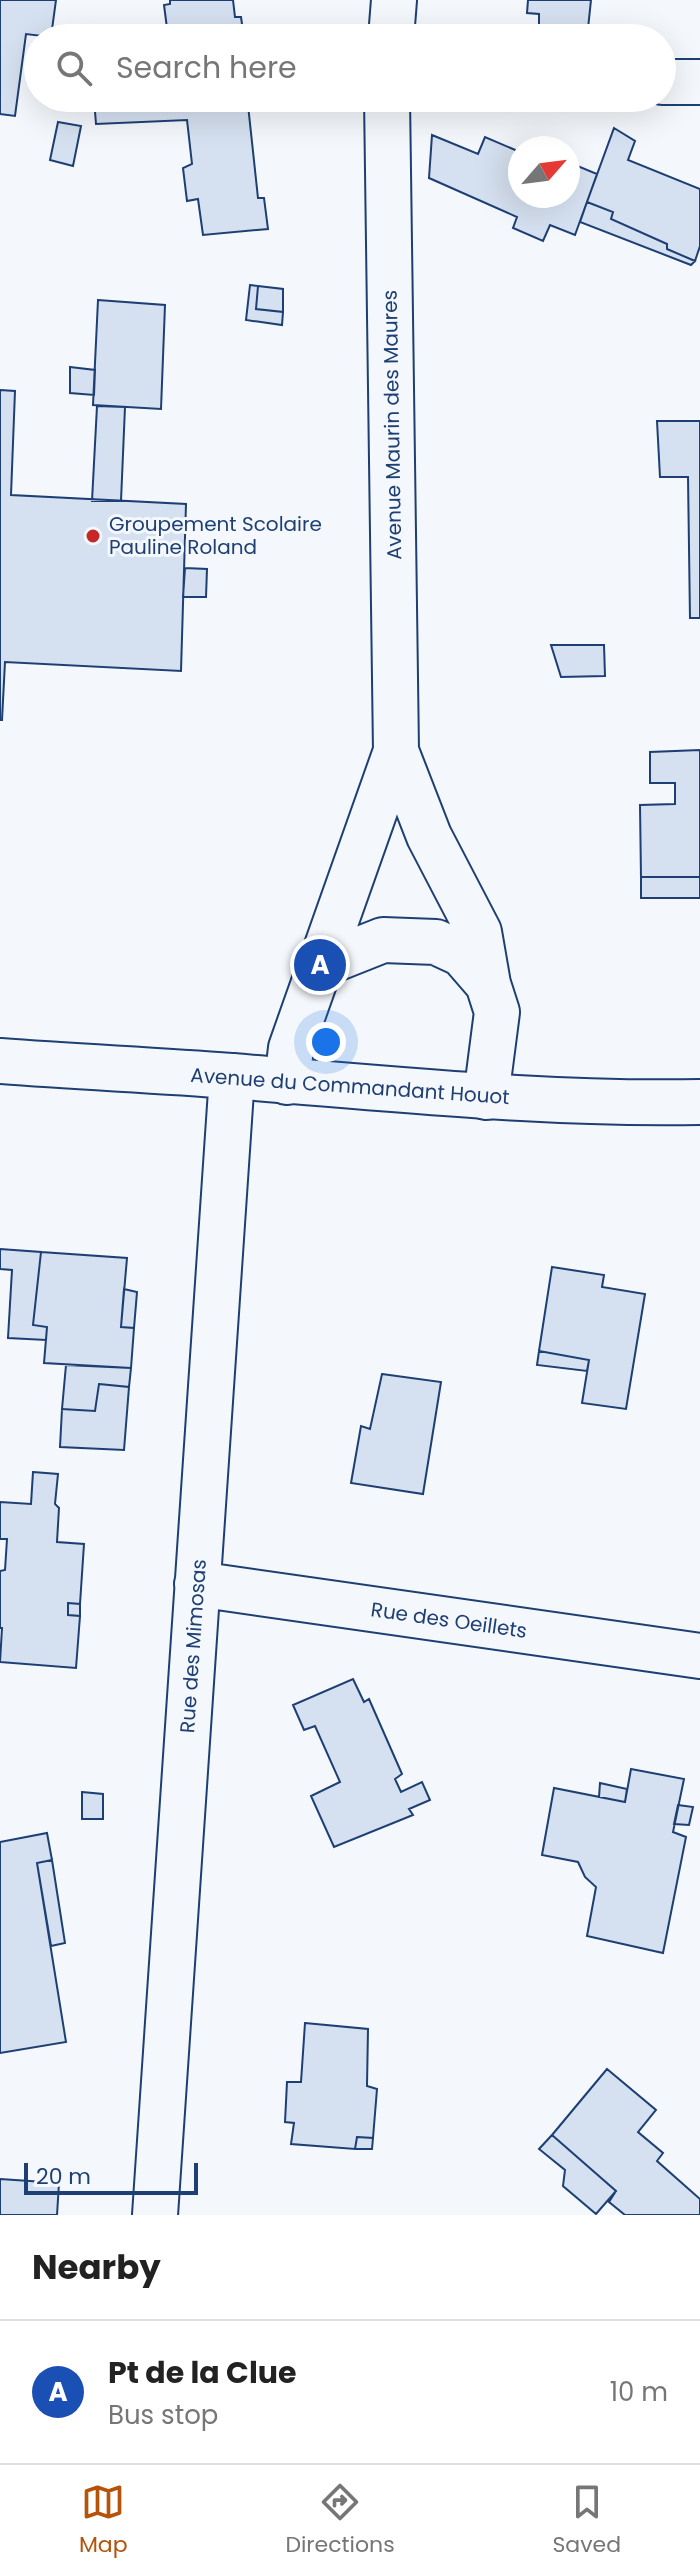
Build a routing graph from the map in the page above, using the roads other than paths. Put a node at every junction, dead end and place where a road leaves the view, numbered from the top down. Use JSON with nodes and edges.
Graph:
{"nodes":[{"id":1,"x":394,"y":0,"type":"edge"},
{"id":2,"x":392,"y":24,"type":"edge"},
{"id":3,"x":676,"y":82,"type":"edge"},
{"id":4,"x":700,"y":82,"type":"edge"},
{"id":5,"x":387,"y":112,"type":"edge"},
{"id":6,"x":396,"y":751,"type":"junction"},
{"id":7,"x":320,"y":965,"type":"junction"},
{"id":8,"x":488,"y":984,"type":"junction"},
{"id":9,"x":0,"y":1061,"type":"edge"},
{"id":10,"x":232,"y":1076,"type":"junction"},
{"id":11,"x":287,"y":1082,"type":"junction"},
{"id":12,"x":486,"y":1097,"type":"junction"},
{"id":13,"x":700,"y":1102,"type":"edge"},
{"id":14,"x":197,"y":1584,"type":"junction"},
{"id":15,"x":700,"y":1656,"type":"edge"},
{"id":16,"x":155,"y":2215,"type":"edge"}],
"edges":[{"from":1,"to":2,"type":"street"},
{"from":3,"to":4,"type":"street"},
{"from":5,"to":6,"type":"street","name":"Avenue Maurin des Maures"},
{"from":6,"to":7,"type":"street","name":"Avenue Maurin des Maures"},
{"from":6,"to":8,"type":"street","name":"Avenue Maurin des Maures"},
{"from":7,"to":8,"type":"street","name":"Avenue Maurin des Maures"},
{"from":7,"to":11,"type":"street","name":"Avenue Maurin des Maures"},
{"from":8,"to":12,"type":"street","name":"Avenue Maurin des Maures"},
{"from":9,"to":10,"type":"street","name":"Avenue du Commandant Houot"},
{"from":10,"to":11,"type":"street","name":"Avenue du Commandant Houot"},
{"from":10,"to":14,"type":"street","name":"Rue des Mimosas"},
{"from":11,"to":12,"type":"street","name":"Avenue du Commandant Houot"},
{"from":12,"to":13,"type":"street","name":"Avenue du Commandant Houot"},
{"from":14,"to":15,"type":"street","name":"Rue des Oeillets"},
{"from":14,"to":16,"type":"street","name":"Rue des Mimosas"}]}
